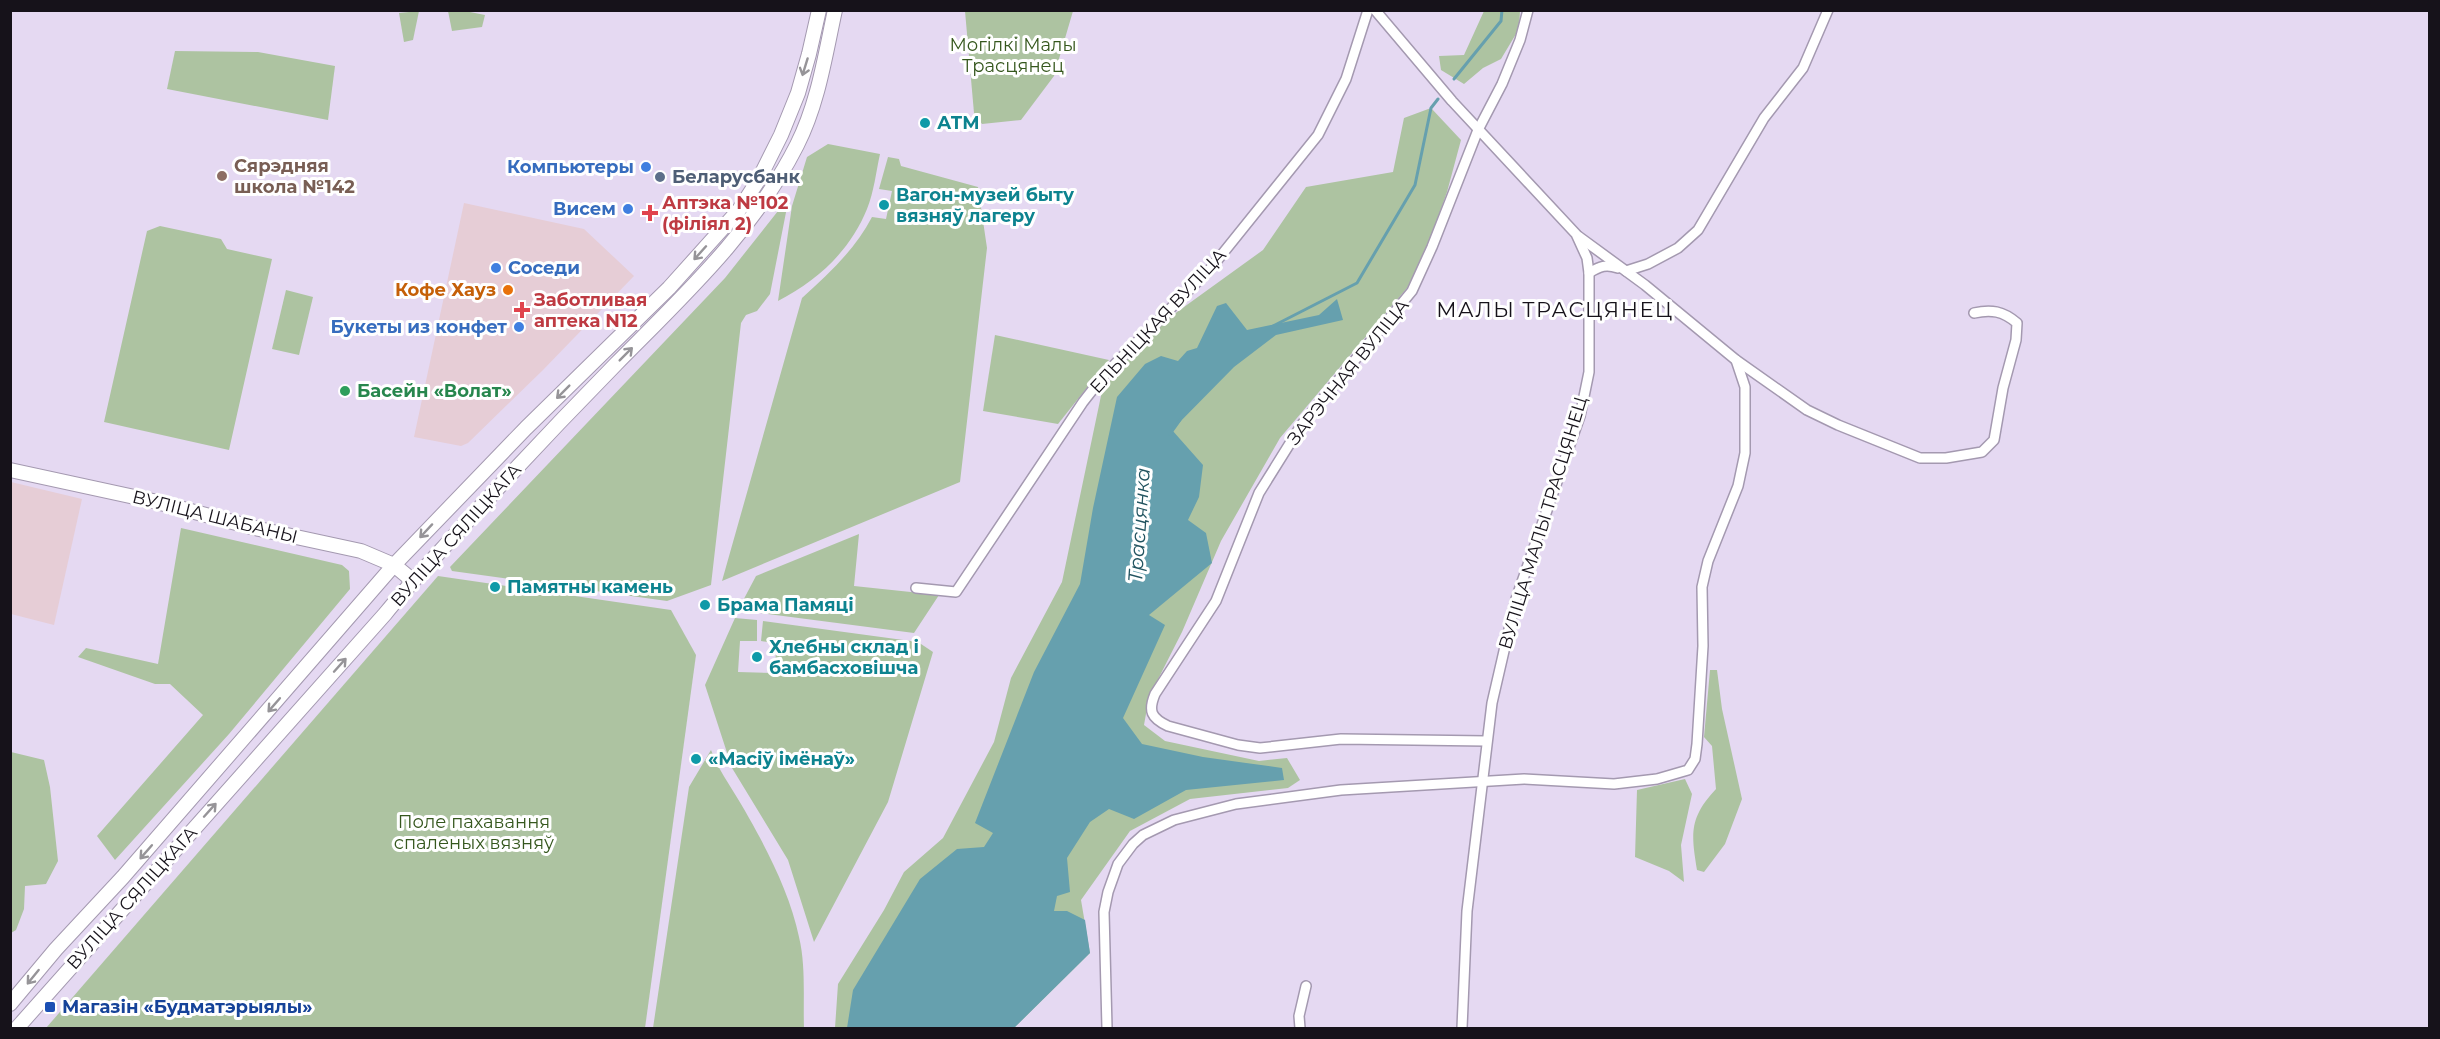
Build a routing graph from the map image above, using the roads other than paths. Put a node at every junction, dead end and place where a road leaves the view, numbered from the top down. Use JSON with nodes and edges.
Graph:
{"nodes":[{"id":1,"x":819,"y":10,"type":"edge"},
{"id":2,"x":835,"y":10,"type":"edge"},
{"id":3,"x":1368,"y":10,"type":"edge"},
{"id":4,"x":1375,"y":10,"type":"edge"},
{"id":5,"x":1528,"y":10,"type":"edge"},
{"id":6,"x":1828,"y":10,"type":"edge"},
{"id":7,"x":1478,"y":129,"type":"junction"},
{"id":8,"x":1576,"y":234,"type":"junction"},
{"id":9,"x":1626,"y":271,"type":"junction"},
{"id":10,"x":1590,"y":273,"type":"junction"},
{"id":11,"x":1974,"y":313,"type":"dead end"},
{"id":12,"x":1736,"y":360,"type":"junction"},
{"id":13,"x":10,"y":470,"type":"edge"},
{"id":14,"x":394,"y":565,"type":"junction"},
{"id":15,"x":412,"y":580,"type":"junction"},
{"id":16,"x":916,"y":588,"type":"dead end"},
{"id":17,"x":1486,"y":741,"type":"junction"},
{"id":18,"x":1481,"y":783,"type":"junction"},
{"id":19,"x":56,"y":949,"type":"junction"},
{"id":20,"x":74,"y":964,"type":"junction"},
{"id":21,"x":1306,"y":986,"type":"dead end"},
{"id":22,"x":10,"y":1004,"type":"edge"},
{"id":23,"x":17,"y":1029,"type":"edge"},
{"id":24,"x":1107,"y":1029,"type":"edge"},
{"id":25,"x":1300,"y":1029,"type":"edge"},
{"id":26,"x":1462,"y":1029,"type":"edge"}],
"edges":[{"from":1,"to":14,"type":"main road","name":"ВУЛІЦА СЯЛІЦКАГА","one_way":true},
{"from":15,"to":2,"type":"main road","name":"ВУЛІЦА СЯЛІЦКАГА","one_way":true},
{"from":3,"to":16,"type":"street","name":"ЕЛЬНІЦКАЯ ВУЛІЦА"},
{"from":4,"to":7,"type":"street"},
{"from":5,"to":7,"type":"street","name":"ЗАРЭЧНАЯ ВУЛІЦА"},
{"from":6,"to":9,"type":"street"},
{"from":7,"to":8,"type":"street","name":"ВУЛІЦА МАЛЫ ТРАСЦЯНЕЦ"},
{"from":7,"to":17,"type":"street","name":"ЗАРЭЧНАЯ ВУЛІЦА"},
{"from":8,"to":9,"type":"street"},
{"from":8,"to":10,"type":"street","name":"ВУЛІЦА МАЛЫ ТРАСЦЯНЕЦ"},
{"from":9,"to":10,"type":"street"},
{"from":9,"to":12,"type":"street"},
{"from":10,"to":17,"type":"street","name":"ВУЛІЦА МАЛЫ ТРАСЦЯНЕЦ"},
{"from":11,"to":12,"type":"street"},
{"from":12,"to":18,"type":"street"},
{"from":13,"to":14,"type":"main road","name":"ВУЛІЦА ШАБАНЫ"},
{"from":14,"to":15,"type":"main road","name":"ВУЛІЦА ШАБАНЫ"},
{"from":14,"to":19,"type":"main road","name":"ВУЛІЦА СЯЛІЦКАГА","one_way":true},
{"from":20,"to":15,"type":"main road","name":"ВУЛІЦА СЯЛІЦКАГА","one_way":true},
{"from":17,"to":18,"type":"street","name":"ВУЛІЦА МАЛЫ ТРАСЦЯНЕЦ"},
{"from":18,"to":24,"type":"street"},
{"from":18,"to":26,"type":"street","name":"ВУЛІЦА МАЛЫ ТРАСЦЯНЕЦ"},
{"from":19,"to":20,"type":"main road"},
{"from":19,"to":22,"type":"main road","name":"ВУЛІЦА СЯЛІЦКАГА","one_way":true},
{"from":20,"to":23,"type":"main road","name":"ВУЛІЦА СЯЛІЦКАГА"},
{"from":21,"to":25,"type":"street"}]}
